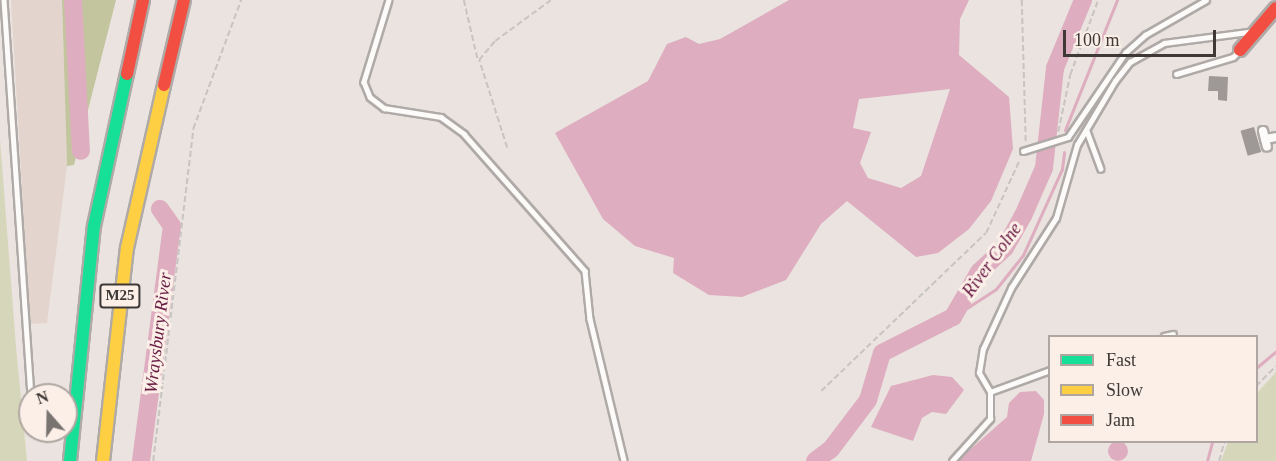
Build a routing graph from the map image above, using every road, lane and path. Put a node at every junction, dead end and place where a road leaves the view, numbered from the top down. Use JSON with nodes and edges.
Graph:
{"nodes":[{"id":1,"x":4,"y":0,"type":"edge"},
{"id":2,"x":143,"y":0,"type":"edge"},
{"id":3,"x":184,"y":0,"type":"edge"},
{"id":4,"x":241,"y":0,"type":"edge"},
{"id":5,"x":389,"y":0,"type":"edge"},
{"id":6,"x":464,"y":0,"type":"edge"},
{"id":7,"x":551,"y":0,"type":"edge"},
{"id":8,"x":1022,"y":0,"type":"edge"},
{"id":9,"x":1098,"y":0,"type":"edge"},
{"id":10,"x":1206,"y":0,"type":"edge"},
{"id":11,"x":1276,"y":8,"type":"edge"},
{"id":12,"x":1258,"y":32,"type":"junction"},
{"id":13,"x":1240,"y":50,"type":"joint"},
{"id":14,"x":479,"y":60,"type":"junction"},
{"id":15,"x":1176,"y":74,"type":"dead end"},
{"id":16,"x":1087,"y":130,"type":"junction"},
{"id":17,"x":1276,"y":137,"type":"edge"},
{"id":18,"x":1265,"y":139,"type":"dead end"},
{"id":19,"x":1061,"y":141,"type":"junction"},
{"id":20,"x":507,"y":148,"type":"dead end"},
{"id":21,"x":1023,"y":151,"type":"junction"},
{"id":22,"x":1101,"y":169,"type":"dead end"},
{"id":23,"x":1173,"y":334,"type":"dead end"},
{"id":24,"x":1168,"y":335,"type":"edge"},
{"id":25,"x":1276,"y":366,"type":"edge"},
{"id":26,"x":1048,"y":371,"type":"edge"},
{"id":27,"x":30,"y":383,"type":"edge"},
{"id":28,"x":1258,"y":385,"type":"edge"},
{"id":29,"x":821,"y":391,"type":"dead end"},
{"id":30,"x":990,"y":392,"type":"junction"},
{"id":31,"x":1224,"y":443,"type":"edge"},
{"id":32,"x":70,"y":461,"type":"edge"},
{"id":33,"x":103,"y":461,"type":"edge"},
{"id":34,"x":153,"y":461,"type":"edge"},
{"id":35,"x":624,"y":461,"type":"edge"},
{"id":36,"x":952,"y":461,"type":"edge"},
{"id":37,"x":1219,"y":461,"type":"edge"}],
"edges":[{"from":1,"to":27,"type":"lane"},
{"from":2,"to":32,"type":"main road","number":"M25"},
{"from":3,"to":33,"type":"main road","number":"M25"},
{"from":4,"to":34,"type":"path"},
{"from":5,"to":35,"type":"lane"},
{"from":6,"to":14,"type":"path"},
{"from":7,"to":14,"type":"path"},
{"from":8,"to":21,"type":"path"},
{"from":9,"to":19,"type":"path"},
{"from":10,"to":19,"type":"lane"},
{"from":11,"to":12,"type":"main road"},
{"from":12,"to":13,"type":"main road"},
{"from":12,"to":16,"type":"lane"},
{"from":13,"to":15,"type":"lane"},
{"from":14,"to":20,"type":"path"},
{"from":16,"to":22,"type":"lane"},
{"from":16,"to":30,"type":"lane"},
{"from":17,"to":18,"type":"street"},
{"from":19,"to":21,"type":"lane"},
{"from":21,"to":29,"type":"path"},
{"from":23,"to":24,"type":"lane"},
{"from":25,"to":28,"type":"path"},
{"from":26,"to":30,"type":"lane"},
{"from":30,"to":36,"type":"lane"},
{"from":31,"to":37,"type":"path"}]}
